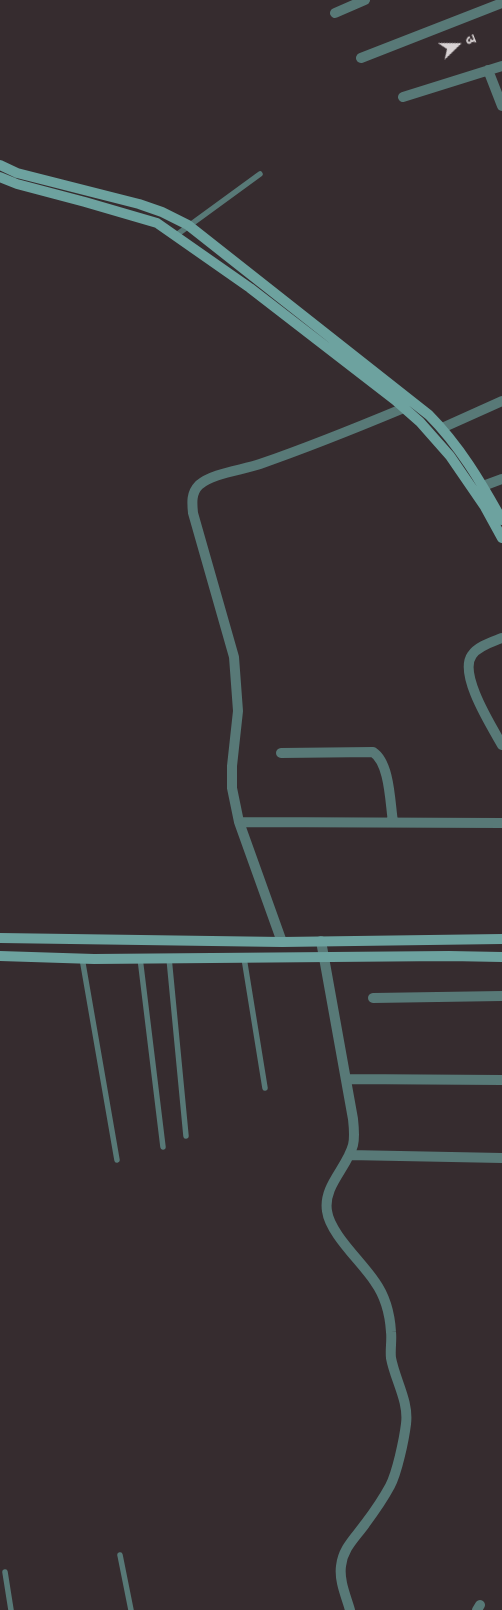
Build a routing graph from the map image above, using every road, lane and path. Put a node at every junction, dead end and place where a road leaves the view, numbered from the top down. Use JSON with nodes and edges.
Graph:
{"nodes":[{"id":1,"x":365,"y":0,"type":"edge"},
{"id":2,"x":502,"y":3,"type":"edge"},
{"id":3,"x":335,"y":13,"type":"dead end"},
{"id":4,"x":361,"y":58,"type":"dead end"},
{"id":5,"x":502,"y":66,"type":"edge"},
{"id":6,"x":488,"y":70,"type":"junction"},
{"id":7,"x":403,"y":98,"type":"dead end"},
{"id":8,"x":502,"y":106,"type":"edge"},
{"id":9,"x":0,"y":165,"type":"edge"},
{"id":10,"x":260,"y":174,"type":"dead end"},
{"id":11,"x":0,"y":177,"type":"edge"},
{"id":12,"x":188,"y":225,"type":"junction"},
{"id":13,"x":175,"y":236,"type":"junction"},
{"id":14,"x":502,"y":401,"type":"edge"},
{"id":15,"x":404,"y":408,"type":"junction"},
{"id":16,"x":442,"y":428,"type":"junction"},
{"id":17,"x":502,"y":479,"type":"edge"},
{"id":18,"x":483,"y":486,"type":"junction"},
{"id":19,"x":502,"y":520,"type":"edge"},
{"id":20,"x":502,"y":538,"type":"edge"},
{"id":21,"x":502,"y":638,"type":"edge"},
{"id":22,"x":502,"y":745,"type":"edge"},
{"id":23,"x":281,"y":753,"type":"dead end"},
{"id":24,"x":239,"y":822,"type":"junction"},
{"id":25,"x":393,"y":822,"type":"junction"},
{"id":26,"x":502,"y":822,"type":"edge"},
{"id":27,"x":0,"y":938,"type":"edge"},
{"id":28,"x":502,"y":939,"type":"edge"},
{"id":29,"x":321,"y":941,"type":"junction"},
{"id":30,"x":282,"y":942,"type":"junction"},
{"id":31,"x":0,"y":956,"type":"edge"},
{"id":32,"x":324,"y":956,"type":"junction"},
{"id":33,"x":502,"y":957,"type":"edge"},
{"id":34,"x":82,"y":958,"type":"junction"},
{"id":35,"x":140,"y":958,"type":"junction"},
{"id":36,"x":169,"y":958,"type":"junction"},
{"id":37,"x":244,"y":958,"type":"junction"},
{"id":38,"x":502,"y":996,"type":"edge"},
{"id":39,"x":373,"y":998,"type":"dead end"},
{"id":40,"x":346,"y":1079,"type":"junction"},
{"id":41,"x":502,"y":1080,"type":"edge"},
{"id":42,"x":265,"y":1088,"type":"dead end"},
{"id":43,"x":186,"y":1136,"type":"dead end"},
{"id":44,"x":163,"y":1147,"type":"dead end"},
{"id":45,"x":349,"y":1155,"type":"junction"},
{"id":46,"x":502,"y":1158,"type":"edge"},
{"id":47,"x":117,"y":1160,"type":"dead end"},
{"id":48,"x":120,"y":1555,"type":"dead end"},
{"id":49,"x":5,"y":1572,"type":"dead end"},
{"id":50,"x":11,"y":1610,"type":"edge"},
{"id":51,"x":131,"y":1610,"type":"edge"},
{"id":52,"x":350,"y":1610,"type":"edge"}],
"edges":[{"from":1,"to":3,"type":"street"},
{"from":2,"to":4,"type":"street"},
{"from":5,"to":6,"type":"street"},
{"from":6,"to":7,"type":"street"},
{"from":6,"to":8,"type":"street"},
{"from":9,"to":12,"type":"street"},
{"from":10,"to":12,"type":"lane"},
{"from":11,"to":13,"type":"street"},
{"from":12,"to":13,"type":"lane"},
{"from":12,"to":16,"type":"street"},
{"from":13,"to":15,"type":"street"},
{"from":14,"to":16,"type":"street"},
{"from":15,"to":20,"type":"street"},
{"from":15,"to":24,"type":"street"},
{"from":16,"to":18,"type":"street"},
{"from":17,"to":18,"type":"street"},
{"from":18,"to":19,"type":"street"},
{"from":21,"to":22,"type":"street"},
{"from":23,"to":25,"type":"street"},
{"from":24,"to":25,"type":"street"},
{"from":24,"to":30,"type":"street"},
{"from":25,"to":26,"type":"street"},
{"from":27,"to":30,"type":"street"},
{"from":28,"to":29,"type":"street"},
{"from":29,"to":30,"type":"street"},
{"from":29,"to":32,"type":"street"},
{"from":31,"to":34,"type":"street"},
{"from":32,"to":33,"type":"street"},
{"from":32,"to":37,"type":"street"},
{"from":32,"to":40,"type":"street"},
{"from":34,"to":35,"type":"street"},
{"from":34,"to":47,"type":"lane"},
{"from":35,"to":36,"type":"street"},
{"from":35,"to":44,"type":"lane"},
{"from":36,"to":37,"type":"street"},
{"from":36,"to":43,"type":"lane"},
{"from":37,"to":42,"type":"lane"},
{"from":38,"to":39,"type":"street"},
{"from":40,"to":41,"type":"street"},
{"from":40,"to":45,"type":"street"},
{"from":45,"to":46,"type":"street"},
{"from":45,"to":52,"type":"street"},
{"from":48,"to":51,"type":"lane"},
{"from":49,"to":50,"type":"lane"}]}
